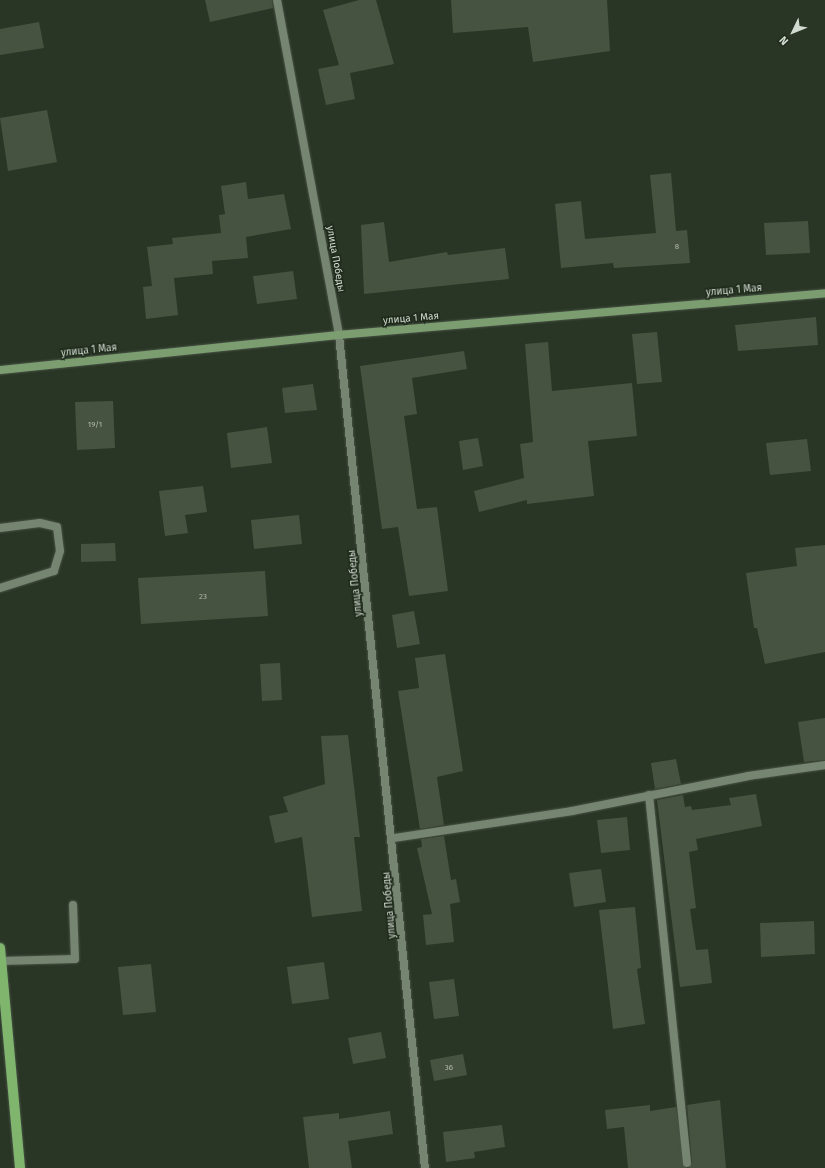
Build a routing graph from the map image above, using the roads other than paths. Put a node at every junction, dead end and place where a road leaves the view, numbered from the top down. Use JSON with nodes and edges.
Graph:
{"nodes":[{"id":1,"x":278,"y":0,"type":"edge"},
{"id":2,"x":825,"y":293,"type":"edge"},
{"id":3,"x":339,"y":335,"type":"junction"},
{"id":4,"x":0,"y":370,"type":"edge"},
{"id":5,"x":0,"y":528,"type":"edge"},
{"id":6,"x":0,"y":588,"type":"edge"},
{"id":7,"x":825,"y":765,"type":"edge"},
{"id":8,"x":649,"y":795,"type":"junction"},
{"id":9,"x":394,"y":838,"type":"junction"},
{"id":10,"x":74,"y":905,"type":"dead end"},
{"id":11,"x":0,"y":948,"type":"edge"},
{"id":12,"x":1,"y":961,"type":"edge"},
{"id":13,"x":687,"y":1163,"type":"dead end"},
{"id":14,"x":20,"y":1168,"type":"edge"},
{"id":15,"x":425,"y":1168,"type":"edge"}],
"edges":[{"from":1,"to":3,"type":"street","name":"улица Победы"},
{"from":2,"to":3,"type":"main road","name":"улица 1 Мая"},
{"from":3,"to":4,"type":"main road","name":"улица 1 Мая"},
{"from":3,"to":9,"type":"street","name":"улица Победы"},
{"from":5,"to":6,"type":"street"},
{"from":7,"to":8,"type":"street"},
{"from":8,"to":9,"type":"street"},
{"from":8,"to":13,"type":"street"},
{"from":9,"to":15,"type":"street","name":"улица Победы"},
{"from":10,"to":12,"type":"street"},
{"from":11,"to":12,"type":"main road"},
{"from":12,"to":14,"type":"main road"}]}
